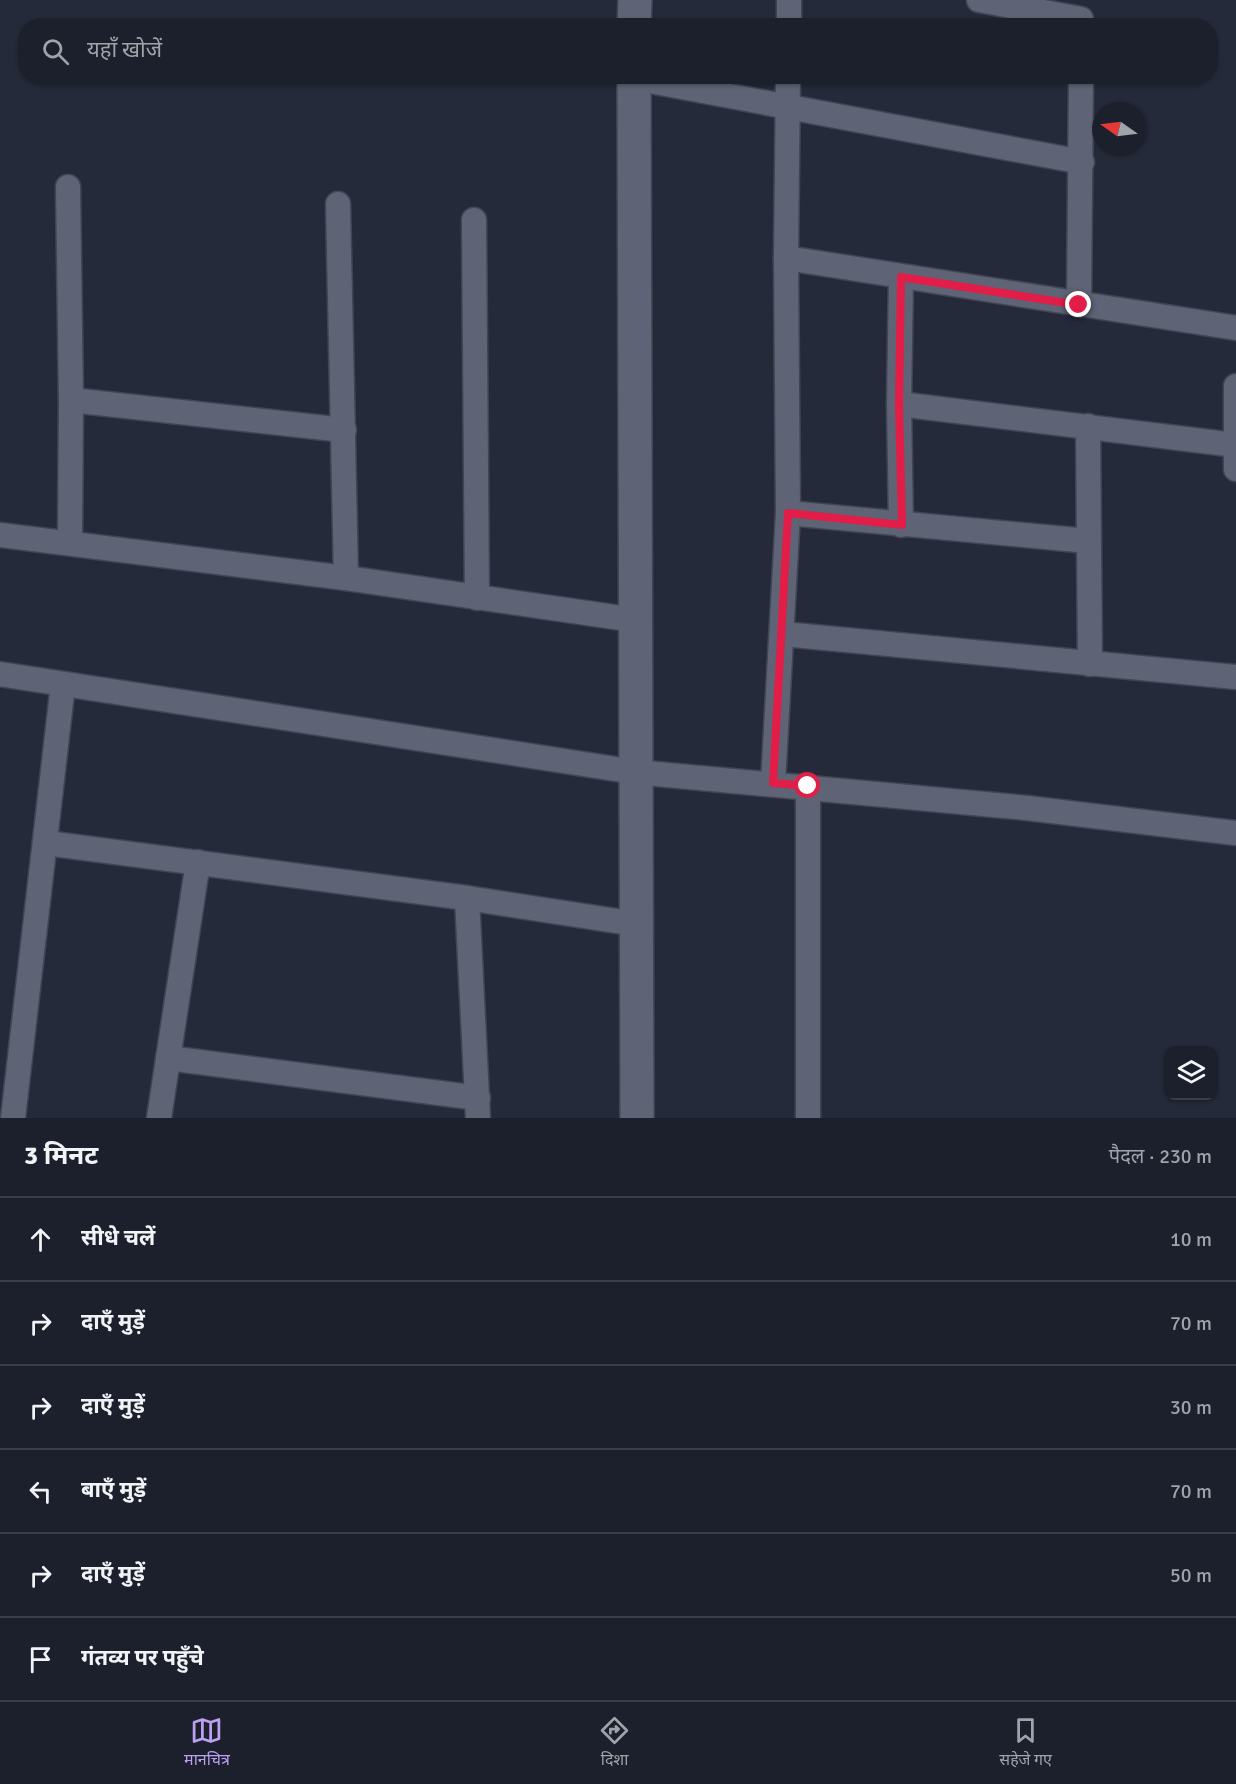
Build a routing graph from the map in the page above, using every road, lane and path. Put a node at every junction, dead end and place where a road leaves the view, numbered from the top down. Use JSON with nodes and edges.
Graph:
{"nodes":[{"id":1,"x":634,"y":0,"type":"edge"},
{"id":2,"x":789,"y":0,"type":"edge"},
{"id":3,"x":979,"y":0,"type":"edge"},
{"id":4,"x":1081,"y":15,"type":"edge"},
{"id":5,"x":634,"y":18,"type":"edge"},
{"id":6,"x":789,"y":18,"type":"edge"},
{"id":7,"x":634,"y":84,"type":"edge"},
{"id":8,"x":670,"y":84,"type":"edge"},
{"id":9,"x":788,"y":84,"type":"edge"},
{"id":10,"x":1082,"y":84,"type":"edge"},
{"id":11,"x":788,"y":107,"type":"junction"},
{"id":12,"x":1082,"y":162,"type":"junction"},
{"id":13,"x":68,"y":187,"type":"dead end"},
{"id":14,"x":338,"y":204,"type":"dead end"},
{"id":15,"x":474,"y":220,"type":"dead end"},
{"id":16,"x":786,"y":258,"type":"junction"},
{"id":17,"x":901,"y":277,"type":"junction"},
{"id":18,"x":1079,"y":305,"type":"junction"},
{"id":19,"x":1236,"y":328,"type":"edge"},
{"id":20,"x":1236,"y":386,"type":"edge"},
{"id":21,"x":71,"y":400,"type":"junction"},
{"id":22,"x":899,"y":404,"type":"junction"},
{"id":23,"x":1088,"y":426,"type":"junction"},
{"id":24,"x":344,"y":430,"type":"junction"},
{"id":25,"x":1236,"y":445,"type":"edge"},
{"id":26,"x":1236,"y":469,"type":"edge"},
{"id":27,"x":788,"y":513,"type":"junction"},
{"id":28,"x":902,"y":525,"type":"junction"},
{"id":29,"x":0,"y":535,"type":"edge"},
{"id":30,"x":1088,"y":541,"type":"junction"},
{"id":31,"x":70,"y":542,"type":"junction"},
{"id":32,"x":346,"y":578,"type":"junction"},
{"id":33,"x":477,"y":598,"type":"junction"},
{"id":34,"x":635,"y":620,"type":"junction"},
{"id":35,"x":783,"y":634,"type":"junction"},
{"id":36,"x":1090,"y":664,"type":"junction"},
{"id":37,"x":0,"y":674,"type":"edge"},
{"id":38,"x":1236,"y":677,"type":"edge"},
{"id":39,"x":63,"y":684,"type":"junction"},
{"id":40,"x":636,"y":771,"type":"junction"},
{"id":41,"x":773,"y":783,"type":"junction"},
{"id":42,"x":808,"y":786,"type":"junction"},
{"id":43,"x":1236,"y":833,"type":"edge"},
{"id":44,"x":46,"y":843,"type":"junction"},
{"id":45,"x":198,"y":862,"type":"junction"},
{"id":46,"x":467,"y":898,"type":"junction"},
{"id":47,"x":636,"y":924,"type":"junction"},
{"id":48,"x":168,"y":1058,"type":"junction"},
{"id":49,"x":478,"y":1108,"type":"edge"},
{"id":50,"x":13,"y":1118,"type":"edge"},
{"id":51,"x":159,"y":1118,"type":"edge"},
{"id":52,"x":637,"y":1118,"type":"edge"},
{"id":53,"x":808,"y":1118,"type":"edge"}],
"edges":[{"from":1,"to":5,"type":"street"},
{"from":2,"to":6,"type":"street"},
{"from":3,"to":4,"type":"street"},
{"from":7,"to":34,"type":"street"},
{"from":8,"to":11,"type":"street"},
{"from":9,"to":11,"type":"street"},
{"from":10,"to":12,"type":"street"},
{"from":11,"to":12,"type":"street"},
{"from":11,"to":16,"type":"street"},
{"from":12,"to":18,"type":"street"},
{"from":13,"to":21,"type":"street"},
{"from":14,"to":24,"type":"street"},
{"from":15,"to":33,"type":"street"},
{"from":16,"to":17,"type":"street"},
{"from":16,"to":27,"type":"street"},
{"from":17,"to":18,"type":"street"},
{"from":17,"to":22,"type":"street"},
{"from":18,"to":19,"type":"street"},
{"from":20,"to":25,"type":"street"},
{"from":21,"to":24,"type":"street"},
{"from":21,"to":31,"type":"street"},
{"from":22,"to":23,"type":"street"},
{"from":22,"to":28,"type":"street"},
{"from":23,"to":25,"type":"street"},
{"from":23,"to":30,"type":"street"},
{"from":24,"to":32,"type":"street"},
{"from":25,"to":26,"type":"street"},
{"from":27,"to":28,"type":"street"},
{"from":27,"to":35,"type":"street"},
{"from":28,"to":30,"type":"street"},
{"from":29,"to":31,"type":"street"},
{"from":30,"to":36,"type":"street"},
{"from":31,"to":32,"type":"street"},
{"from":32,"to":33,"type":"street"},
{"from":33,"to":34,"type":"street"},
{"from":34,"to":40,"type":"street"},
{"from":35,"to":36,"type":"street"},
{"from":35,"to":41,"type":"street"},
{"from":36,"to":38,"type":"street"},
{"from":37,"to":39,"type":"street"},
{"from":39,"to":40,"type":"street"},
{"from":39,"to":44,"type":"street"},
{"from":40,"to":41,"type":"street"},
{"from":40,"to":47,"type":"street"},
{"from":41,"to":42,"type":"street"},
{"from":42,"to":43,"type":"street"},
{"from":42,"to":53,"type":"street"},
{"from":44,"to":45,"type":"street"},
{"from":44,"to":50,"type":"street"},
{"from":45,"to":46,"type":"street"},
{"from":45,"to":48,"type":"street"},
{"from":46,"to":47,"type":"street"},
{"from":46,"to":49,"type":"street"},
{"from":47,"to":52,"type":"street"},
{"from":48,"to":49,"type":"street"},
{"from":48,"to":51,"type":"street"}]}
